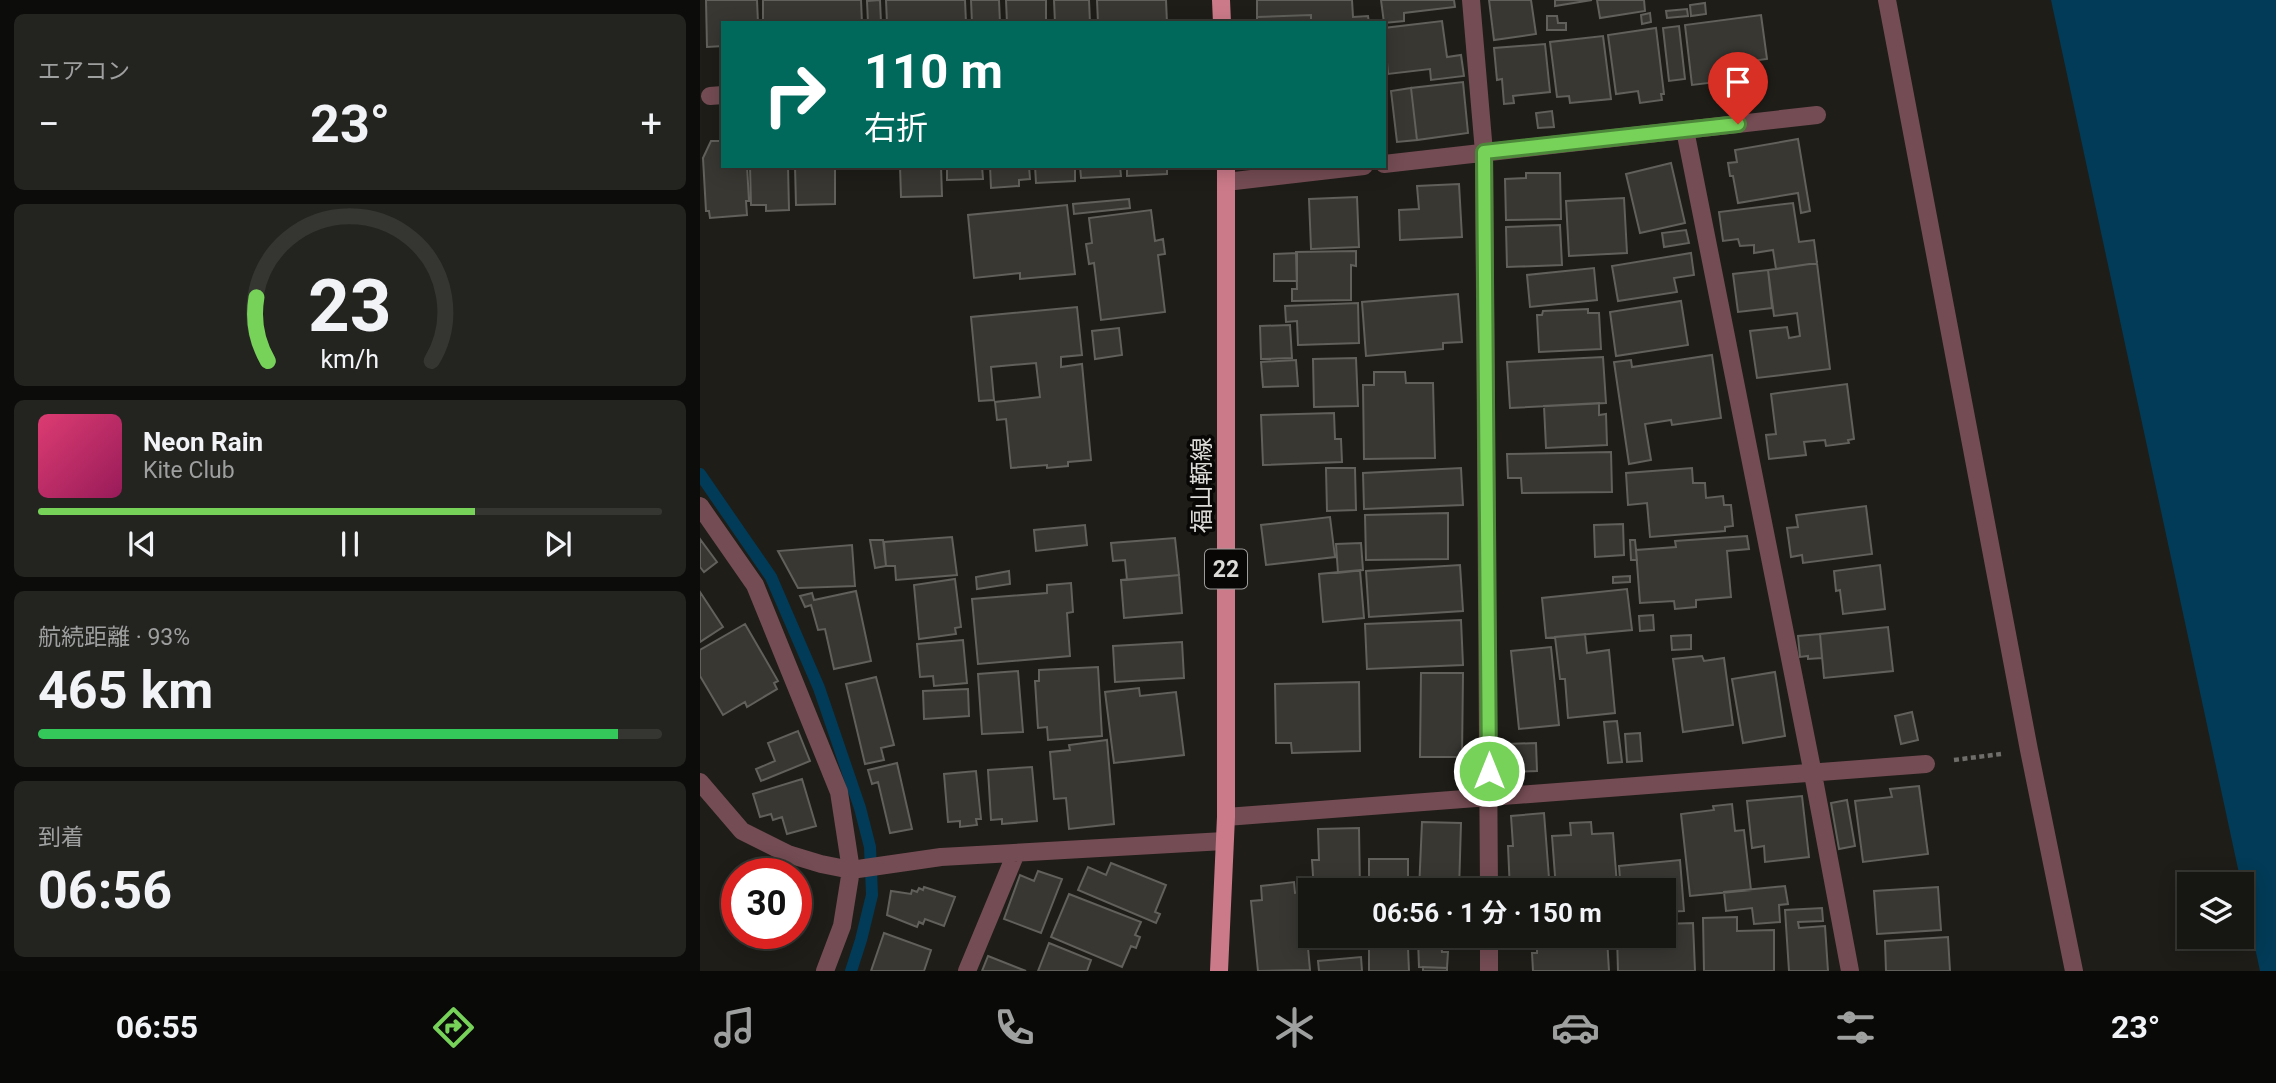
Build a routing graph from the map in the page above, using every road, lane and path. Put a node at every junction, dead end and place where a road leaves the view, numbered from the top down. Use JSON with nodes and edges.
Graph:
{"nodes":[{"id":1,"x":1221,"y":0,"type":"edge"},
{"id":2,"x":1471,"y":0,"type":"edge"},
{"id":3,"x":1887,"y":0,"type":"edge"},
{"id":4,"x":1222,"y":21,"type":"edge"},
{"id":5,"x":1816,"y":115,"type":"dead end"},
{"id":6,"x":1685,"y":130,"type":"junction"},
{"id":7,"x":1484,"y":152,"type":"junction"},
{"id":8,"x":1386,"y":164,"type":"edge"},
{"id":9,"x":1330,"y":168,"type":"edge"},
{"id":10,"x":1226,"y":174,"type":"edge"},
{"id":11,"x":700,"y":506,"type":"edge"},
{"id":12,"x":2029,"y":750,"type":"junction"},
{"id":13,"x":1926,"y":764,"type":"joint"},
{"id":14,"x":1813,"y":774,"type":"junction"},
{"id":15,"x":700,"y":782,"type":"edge"},
{"id":16,"x":1489,"y":798,"type":"junction"},
{"id":17,"x":1226,"y":817,"type":"junction"},
{"id":18,"x":1224,"y":841,"type":"junction"},
{"id":19,"x":1016,"y":853,"type":"junction"},
{"id":20,"x":864,"y":868,"type":"junction"},
{"id":21,"x":1489,"y":878,"type":"edge"},
{"id":22,"x":1489,"y":948,"type":"edge"},
{"id":23,"x":825,"y":971,"type":"edge"},
{"id":24,"x":967,"y":971,"type":"edge"},
{"id":25,"x":1219,"y":971,"type":"edge"},
{"id":26,"x":1489,"y":971,"type":"edge"},
{"id":27,"x":1850,"y":971,"type":"edge"},
{"id":28,"x":2074,"y":971,"type":"edge"}],
"edges":[{"from":1,"to":4,"type":"main road"},
{"from":2,"to":7,"type":"street"},
{"from":3,"to":12,"type":"street"},
{"from":5,"to":6,"type":"street"},
{"from":6,"to":7,"type":"street"},
{"from":6,"to":14,"type":"street"},
{"from":7,"to":8,"type":"street"},
{"from":7,"to":16,"type":"street"},
{"from":9,"to":10,"type":"street"},
{"from":10,"to":17,"type":"main road","name":"福山鞆線","number":"22"},
{"from":11,"to":20,"type":"street"},
{"from":12,"to":13,"type":"path"},
{"from":12,"to":28,"type":"street"},
{"from":13,"to":14,"type":"street"},
{"from":14,"to":16,"type":"street"},
{"from":14,"to":27,"type":"street"},
{"from":15,"to":20,"type":"street"},
{"from":16,"to":17,"type":"street"},
{"from":16,"to":21,"type":"street"},
{"from":17,"to":18,"type":"main road","name":"福山鞆線","number":"22"},
{"from":18,"to":19,"type":"street"},
{"from":18,"to":25,"type":"main road","name":"福山鞆線","number":"22"},
{"from":19,"to":20,"type":"street"},
{"from":19,"to":24,"type":"street"},
{"from":20,"to":23,"type":"street"},
{"from":22,"to":26,"type":"street"}]}
